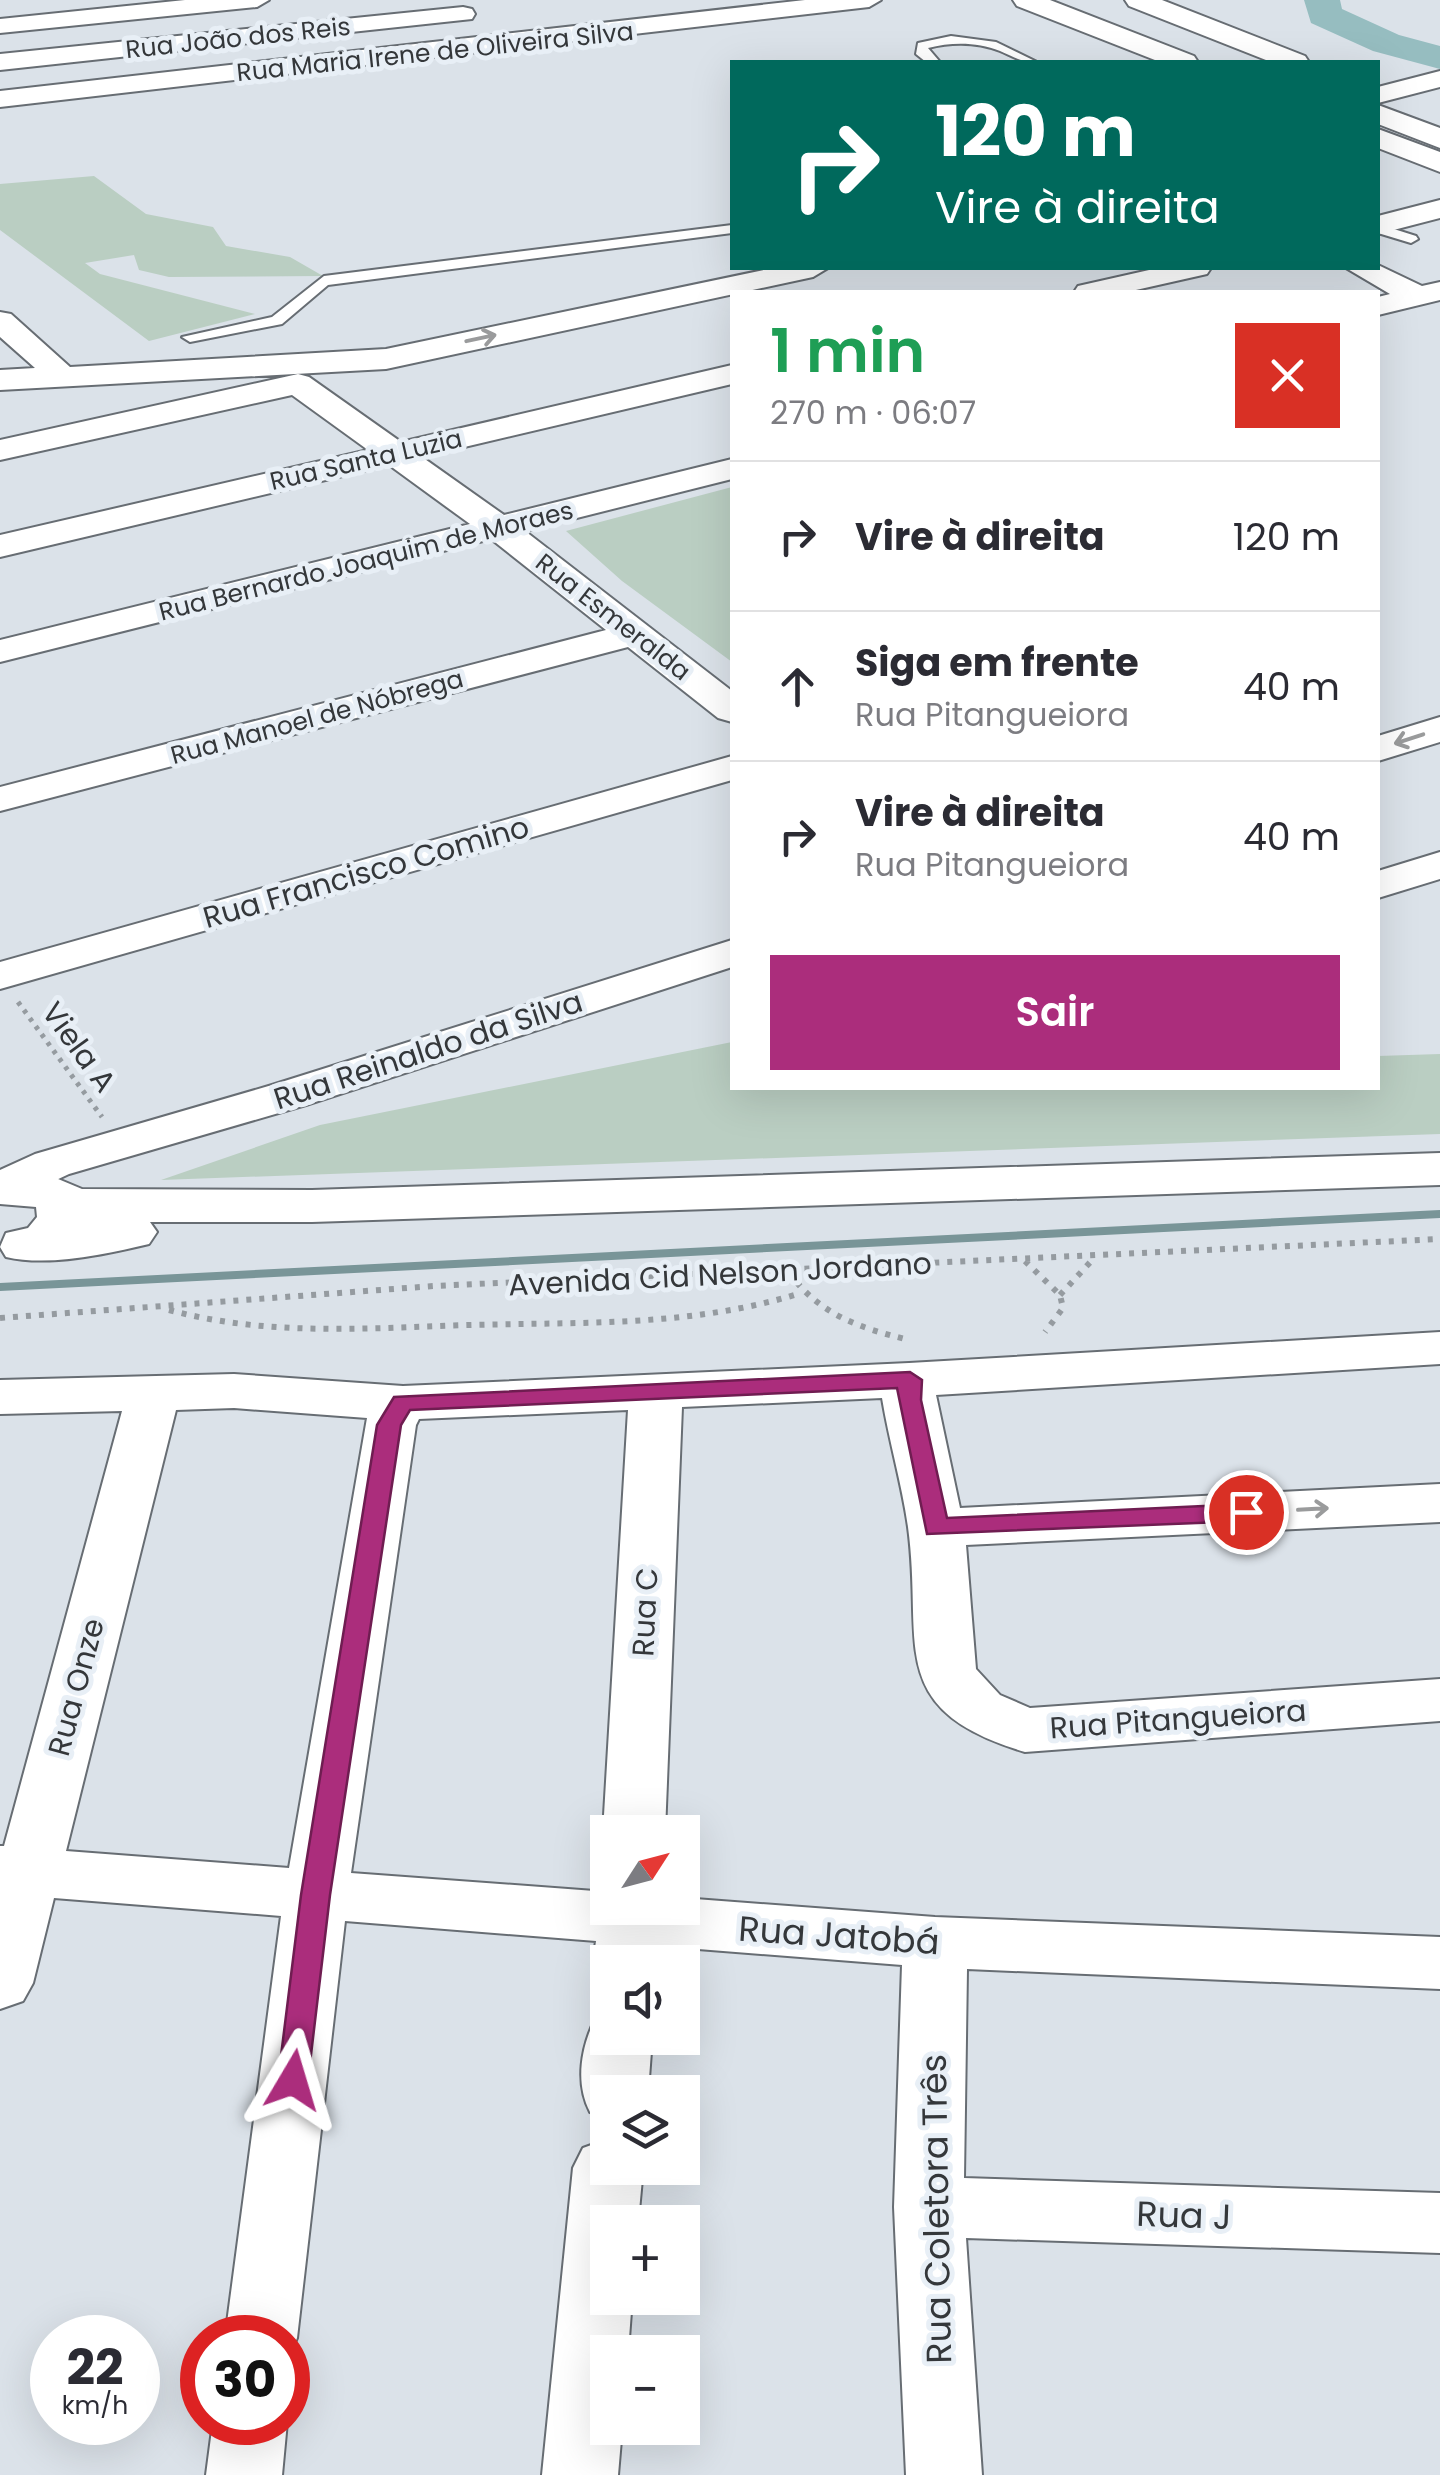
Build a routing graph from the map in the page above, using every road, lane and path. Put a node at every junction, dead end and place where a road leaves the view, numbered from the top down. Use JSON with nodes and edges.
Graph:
{"nodes":[{"id":1,"x":257,"y":0,"type":"edge"},
{"id":2,"x":383,"y":0,"type":"edge"},
{"id":3,"x":869,"y":0,"type":"edge"},
{"id":4,"x":1026,"y":0,"type":"edge"},
{"id":5,"x":1096,"y":0,"type":"edge"},
{"id":6,"x":1138,"y":0,"type":"edge"},
{"id":7,"x":804,"y":5,"type":"edge"},
{"id":8,"x":498,"y":10,"type":"dead end"},
{"id":9,"x":402,"y":21,"type":"junction"},
{"id":10,"x":0,"y":26,"type":"edge"},
{"id":11,"x":864,"y":30,"type":"dead end"},
{"id":12,"x":434,"y":52,"type":"junction"},
{"id":13,"x":1258,"y":57,"type":"edge"},
{"id":14,"x":931,"y":60,"type":"edge"},
{"id":15,"x":1028,"y":60,"type":"edge"},
{"id":16,"x":1179,"y":60,"type":"edge"},
{"id":17,"x":0,"y":62,"type":"edge"},
{"id":18,"x":1440,"y":79,"type":"edge"},
{"id":19,"x":1380,"y":94,"type":"edge"},
{"id":20,"x":1380,"y":96,"type":"edge"},
{"id":21,"x":0,"y":100,"type":"edge"},
{"id":22,"x":1380,"y":115,"type":"edge"},
{"id":23,"x":1440,"y":118,"type":"edge"},
{"id":24,"x":1440,"y":138,"type":"edge"},
{"id":25,"x":1380,"y":139,"type":"edge"},
{"id":26,"x":1440,"y":163,"type":"edge"},
{"id":27,"x":1440,"y":209,"type":"edge"},
{"id":28,"x":1380,"y":225,"type":"edge"},
{"id":29,"x":1380,"y":227,"type":"edge"},
{"id":30,"x":730,"y":229,"type":"edge"},
{"id":31,"x":1411,"y":239,"type":"dead end"},
{"id":32,"x":804,"y":270,"type":"edge"},
{"id":33,"x":1187,"y":270,"type":"edge"},
{"id":34,"x":1364,"y":270,"type":"edge"},
{"id":35,"x":1098,"y":290,"type":"edge"},
{"id":36,"x":1404,"y":298,"type":"edge"},
{"id":37,"x":0,"y":320,"type":"edge"},
{"id":38,"x":190,"y":337,"type":"dead end"},
{"id":39,"x":386,"y":358,"type":"junction"},
{"id":40,"x":730,"y":375,"type":"edge"},
{"id":41,"x":61,"y":376,"type":"junction"},
{"id":42,"x":0,"y":380,"type":"edge"},
{"id":43,"x":298,"y":384,"type":"junction"},
{"id":44,"x":0,"y":450,"type":"edge"},
{"id":45,"x":395,"y":454,"type":"junction"},
{"id":46,"x":730,"y":471,"type":"edge"},
{"id":47,"x":500,"y":529,"type":"junction"},
{"id":48,"x":0,"y":546,"type":"edge"},
{"id":49,"x":635,"y":634,"type":"junction"},
{"id":50,"x":0,"y":651,"type":"edge"},
{"id":51,"x":730,"y":708,"type":"edge"},
{"id":52,"x":1440,"y":729,"type":"edge"},
{"id":53,"x":1380,"y":748,"type":"edge"},
{"id":54,"x":730,"y":769,"type":"edge"},
{"id":55,"x":0,"y":799,"type":"edge"},
{"id":56,"x":1440,"y":865,"type":"edge"},
{"id":57,"x":1380,"y":884,"type":"edge"},
{"id":58,"x":730,"y":955,"type":"edge"},
{"id":59,"x":6,"y":984,"type":"edge"},
{"id":60,"x":122,"y":1144,"type":"junction"},
{"id":61,"x":1440,"y":1169,"type":"edge"},
{"id":62,"x":2,"y":1187,"type":"edge"},
{"id":63,"x":64,"y":1202,"type":"junction"},
{"id":64,"x":312,"y":1206,"type":"junction"},
{"id":65,"x":1440,"y":1240,"type":"edge"},
{"id":66,"x":13,"y":1246,"type":"edge"},
{"id":67,"x":1096,"y":1257,"type":"junction"},
{"id":68,"x":1023,"y":1260,"type":"junction"},
{"id":69,"x":789,"y":1272,"type":"junction"},
{"id":70,"x":801,"y":1293,"type":"junction"},
{"id":71,"x":1060,"y":1296,"type":"junction"},
{"id":72,"x":161,"y":1307,"type":"junction"},
{"id":73,"x":0,"y":1318,"type":"edge"},
{"id":74,"x":1029,"y":1338,"type":"dead end"},
{"id":75,"x":1440,"y":1348,"type":"edge"},
{"id":76,"x":911,"y":1360,"type":"junction"},
{"id":77,"x":656,"y":1390,"type":"junction"},
{"id":78,"x":154,"y":1391,"type":"junction"},
{"id":79,"x":0,"y":1397,"type":"edge"},
{"id":80,"x":402,"y":1402,"type":"junction"},
{"id":81,"x":1440,"y":1503,"type":"edge"},
{"id":82,"x":936,"y":1528,"type":"junction"},
{"id":83,"x":1440,"y":1700,"type":"edge"},
{"id":84,"x":635,"y":1815,"type":"edge"},
{"id":85,"x":14,"y":1871,"type":"edge"},
{"id":86,"x":316,"y":1895,"type":"junction"},
{"id":87,"x":629,"y":1930,"type":"edge"},
{"id":88,"x":935,"y":1942,"type":"junction"},
{"id":89,"x":1440,"y":1963,"type":"edge"},
{"id":90,"x":0,"y":1983,"type":"edge"},
{"id":91,"x":606,"y":2185,"type":"edge"},
{"id":92,"x":929,"y":2207,"type":"junction"},
{"id":93,"x":1440,"y":2223,"type":"edge"},
{"id":94,"x":264,"y":2315,"type":"edge"},
{"id":95,"x":247,"y":2445,"type":"edge"},
{"id":96,"x":244,"y":2475,"type":"edge"},
{"id":97,"x":580,"y":2475,"type":"edge"},
{"id":98,"x":944,"y":2475,"type":"edge"}],
"edges":[{"from":1,"to":10,"type":"street"},
{"from":2,"to":9,"type":"street"},
{"from":3,"to":7,"type":"street","name":"Rua Maria Irene de Oliveira Silva"},
{"from":4,"to":16,"type":"main road"},
{"from":5,"to":13,"type":"main road"},
{"from":6,"to":13,"type":"main road"},
{"from":7,"to":11,"type":"street"},
{"from":7,"to":12,"type":"street","name":"Rua Maria Irene de Oliveira Silva"},
{"from":8,"to":9,"type":"street","name":"Rua João dos Reis"},
{"from":9,"to":12,"type":"street"},
{"from":9,"to":17,"type":"street","name":"Rua João dos Reis"},
{"from":12,"to":21,"type":"street","name":"Rua Maria Irene de Oliveira Silva"},
{"from":14,"to":15,"type":"lane"},
{"from":18,"to":19,"type":"street"},
{"from":20,"to":23,"type":"main road"},
{"from":22,"to":24,"type":"main road"},
{"from":25,"to":26,"type":"main road"},
{"from":27,"to":28,"type":"street"},
{"from":29,"to":31,"type":"lane"},
{"from":30,"to":38,"type":"lane"},
{"from":39,"to":32,"type":"street","one_way":true},
{"from":33,"to":35,"type":"street"},
{"from":34,"to":36,"type":"street"},
{"from":37,"to":41,"type":"street"},
{"from":39,"to":41,"type":"street"},
{"from":39,"to":43,"type":"street"},
{"from":40,"to":45,"type":"street","name":"Rua Santa Luzia"},
{"from":41,"to":42,"type":"street"},
{"from":43,"to":44,"type":"street"},
{"from":43,"to":45,"type":"street","name":"Rua Esmeralda"},
{"from":45,"to":47,"type":"street","name":"Rua Esmeralda"},
{"from":45,"to":48,"type":"street","name":"Rua Santa Luzia"},
{"from":46,"to":47,"type":"street","name":"Rua Bernardo Joaquim de Moraes"},
{"from":47,"to":49,"type":"street","name":"Rua Esmeralda"},
{"from":47,"to":50,"type":"street","name":"Rua Bernardo Joaquim de Moraes"},
{"from":49,"to":51,"type":"street","name":"Rua Esmeralda"},
{"from":49,"to":55,"type":"street","name":"Rua Manoel de Nóbrega"},
{"from":52,"to":53,"type":"street","one_way":true},
{"from":54,"to":59,"type":"street","name":"Rua Francisco Comino"},
{"from":56,"to":57,"type":"street"},
{"from":58,"to":60,"type":"street","name":"Rua Reinaldo da Silva"},
{"from":59,"to":60,"type":"path","name":"Viela A"},
{"from":60,"to":62,"type":"street","name":"Rua Reinaldo da Silva"},
{"from":60,"to":63,"type":"street","name":"Rua Reinaldo da Silva"},
{"from":61,"to":64,"type":"main road"},
{"from":62,"to":63,"type":"main road"},
{"from":63,"to":64,"type":"main road"},
{"from":63,"to":66,"type":"main road"},
{"from":64,"to":66,"type":"main road"},
{"from":65,"to":67,"type":"path","name":"Avenida Cid Nelson Jordano"},
{"from":67,"to":68,"type":"path","name":"Avenida Cid Nelson Jordano"},
{"from":67,"to":71,"type":"path"},
{"from":68,"to":69,"type":"path","name":"Avenida Cid Nelson Jordano"},
{"from":68,"to":71,"type":"path"},
{"from":69,"to":70,"type":"path"},
{"from":69,"to":72,"type":"path","name":"Avenida Cid Nelson Jordano"},
{"from":70,"to":72,"type":"path"},
{"from":70,"to":76,"type":"path"},
{"from":71,"to":74,"type":"path"},
{"from":72,"to":73,"type":"path","name":"Avenida Cid Nelson Jordano"},
{"from":75,"to":76,"type":"street"},
{"from":76,"to":77,"type":"street"},
{"from":76,"to":82,"type":"street","name":"Rua Pitangueiora"},
{"from":77,"to":80,"type":"street"},
{"from":77,"to":84,"type":"street","name":"Rua C"},
{"from":78,"to":79,"type":"street"},
{"from":78,"to":80,"type":"street"},
{"from":78,"to":85,"type":"street","name":"Rua Onze"},
{"from":80,"to":86,"type":"street"},
{"from":82,"to":81,"type":"street","one_way":true},
{"from":82,"to":83,"type":"street","name":"Rua Pitangueiora"},
{"from":85,"to":86,"type":"street","name":"Rua Jatobá"},
{"from":85,"to":90,"type":"street","name":"Rua Onze"},
{"from":86,"to":87,"type":"street","name":"Rua Jatobá"},
{"from":86,"to":94,"type":"street"},
{"from":87,"to":88,"type":"street","name":"Rua Jatobá"},
{"from":88,"to":89,"type":"street","name":"Rua Jatobá"},
{"from":88,"to":92,"type":"street","name":"Rua Coletora Três"},
{"from":91,"to":97,"type":"street"},
{"from":92,"to":93,"type":"street","name":"Rua J"},
{"from":92,"to":98,"type":"street","name":"Rua Coletora Três"},
{"from":95,"to":96,"type":"street"}]}
